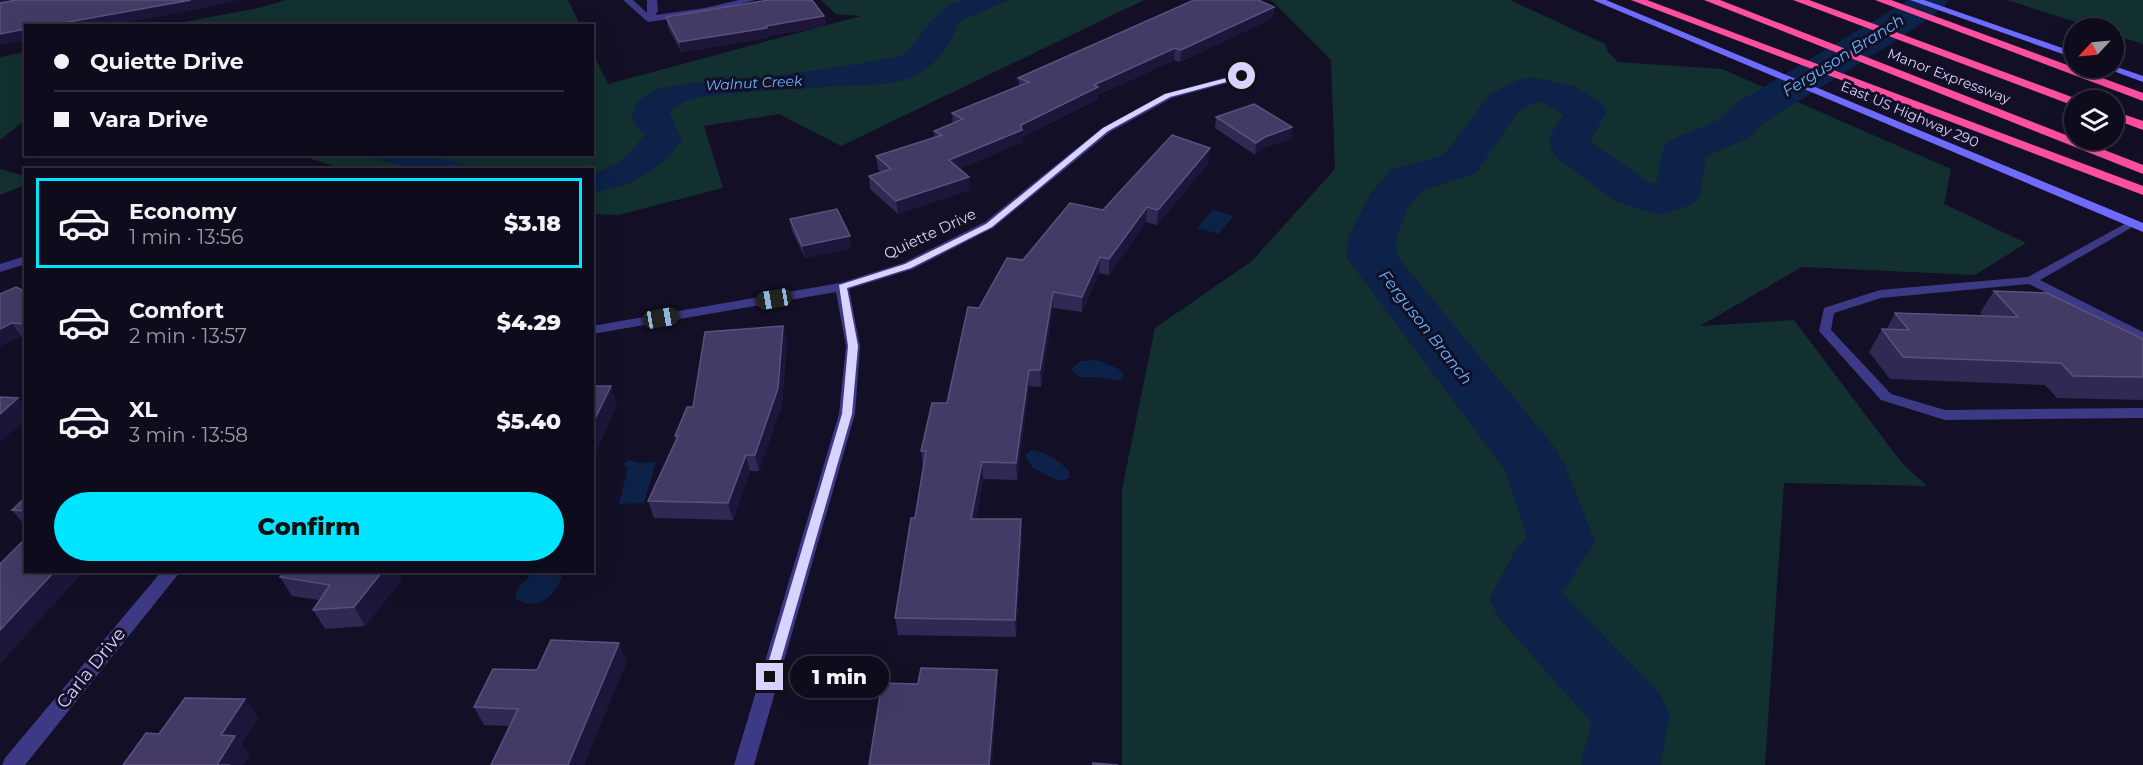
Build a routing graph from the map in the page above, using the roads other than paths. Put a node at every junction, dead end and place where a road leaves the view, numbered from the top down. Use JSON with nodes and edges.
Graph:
{"nodes":[{"id":1,"x":628,"y":0,"type":"edge"},
{"id":2,"x":652,"y":0,"type":"edge"},
{"id":3,"x":750,"y":0,"type":"edge"},
{"id":4,"x":1598,"y":0,"type":"edge"},
{"id":5,"x":1637,"y":0,"type":"edge"},
{"id":6,"x":1710,"y":0,"type":"edge"},
{"id":7,"x":1799,"y":0,"type":"edge"},
{"id":8,"x":1881,"y":0,"type":"edge"},
{"id":9,"x":1915,"y":0,"type":"edge"},
{"id":10,"x":648,"y":19,"type":"junction"},
{"id":11,"x":2064,"y":51,"type":"edge"},
{"id":12,"x":2124,"y":73,"type":"edge"},
{"id":13,"x":1242,"y":76,"type":"dead end"},
{"id":14,"x":2143,"y":79,"type":"edge"},
{"id":15,"x":2064,"y":97,"type":"edge"},
{"id":16,"x":2143,"y":97,"type":"edge"},
{"id":17,"x":2124,"y":119,"type":"edge"},
{"id":18,"x":2143,"y":126,"type":"edge"},
{"id":19,"x":2143,"y":170,"type":"edge"},
{"id":20,"x":2143,"y":191,"type":"edge"},
{"id":21,"x":2138,"y":226,"type":"edge"},
{"id":22,"x":24,"y":261,"type":"edge"},
{"id":23,"x":0,"y":268,"type":"edge"},
{"id":24,"x":2031,"y":280,"type":"junction"},
{"id":25,"x":842,"y":287,"type":"junction"},
{"id":26,"x":594,"y":330,"type":"edge"},
{"id":27,"x":2143,"y":337,"type":"edge"},
{"id":28,"x":2143,"y":413,"type":"edge"},
{"id":29,"x":170,"y":573,"type":"edge"},
{"id":30,"x":12,"y":765,"type":"edge"},
{"id":31,"x":744,"y":765,"type":"edge"}],
"edges":[{"from":1,"to":10,"type":"street"},
{"from":2,"to":10,"type":"street"},
{"from":3,"to":10,"type":"street"},
{"from":4,"to":21,"type":"main road","name":"East US Highway 290"},
{"from":5,"to":20,"type":"highway"},
{"from":6,"to":19,"type":"highway","name":"Manor Expressway"},
{"from":7,"to":15,"type":"highway","name":"Manor Expressway"},
{"from":8,"to":16,"type":"highway"},
{"from":9,"to":11,"type":"main road"},
{"from":12,"to":14,"type":"main road"},
{"from":13,"to":25,"type":"street","name":"Quiette Drive"},
{"from":17,"to":18,"type":"highway"},
{"from":21,"to":24,"type":"lane"},
{"from":22,"to":23,"type":"street"},
{"from":24,"to":27,"type":"lane"},
{"from":24,"to":28,"type":"lane"},
{"from":25,"to":26,"type":"street","name":"Quiette Drive"},
{"from":25,"to":31,"type":"street"},
{"from":29,"to":30,"type":"street","name":"Carla Drive"}]}
